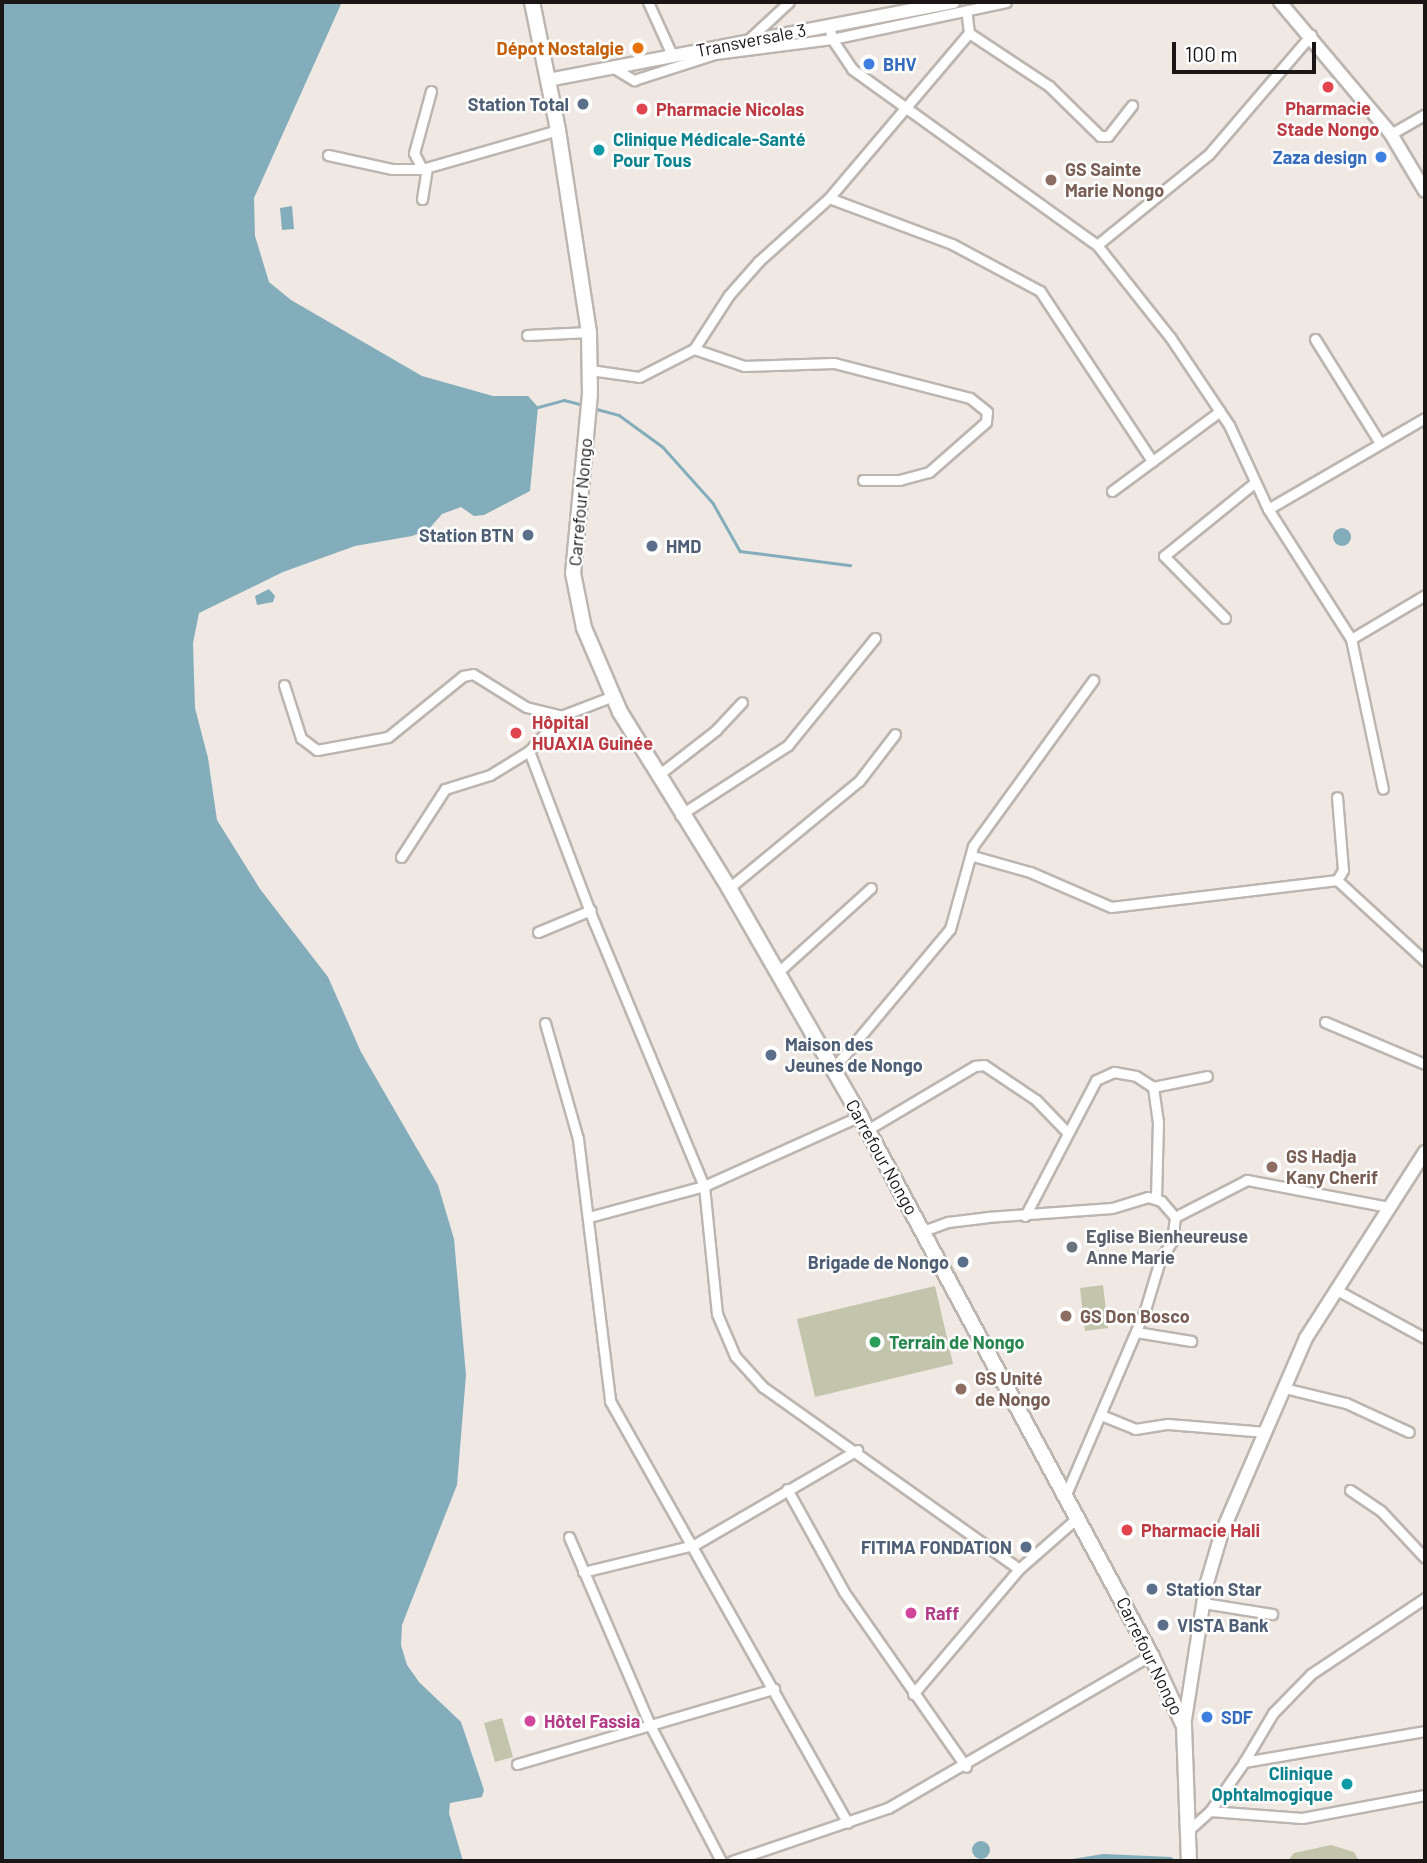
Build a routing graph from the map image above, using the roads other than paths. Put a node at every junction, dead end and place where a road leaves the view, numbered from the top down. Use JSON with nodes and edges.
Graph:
{"nodes":[{"id":1,"x":532,"y":2,"type":"edge"},
{"id":2,"x":648,"y":2,"type":"edge"},
{"id":3,"x":789,"y":2,"type":"edge"},
{"id":4,"x":954,"y":2,"type":"edge"},
{"id":5,"x":1006,"y":2,"type":"edge"},
{"id":6,"x":1280,"y":2,"type":"edge"},
{"id":7,"x":966,"y":10,"type":"junction"},
{"id":8,"x":829,"y":25,"type":"junction"},
{"id":9,"x":969,"y":33,"type":"junction"},
{"id":10,"x":1311,"y":35,"type":"junction"},
{"id":11,"x":749,"y":39,"type":"junction"},
{"id":12,"x":832,"y":39,"type":"junction"},
{"id":13,"x":672,"y":55,"type":"junction"},
{"id":14,"x":611,"y":66,"type":"junction"},
{"id":15,"x":548,"y":80,"type":"junction"},
{"id":16,"x":431,"y":91,"type":"dead end"},
{"id":17,"x":1132,"y":105,"type":"dead end"},
{"id":18,"x":906,"y":110,"type":"junction"},
{"id":19,"x":1425,"y":114,"type":"edge"},
{"id":20,"x":558,"y":130,"type":"junction"},
{"id":21,"x":1391,"y":134,"type":"junction"},
{"id":22,"x":328,"y":155,"type":"dead end"},
{"id":23,"x":424,"y":168,"type":"junction"},
{"id":24,"x":1425,"y":191,"type":"edge"},
{"id":25,"x":829,"y":198,"type":"junction"},
{"id":26,"x":422,"y":199,"type":"dead end"},
{"id":27,"x":1097,"y":246,"type":"junction"},
{"id":28,"x":589,"y":332,"type":"junction"},
{"id":29,"x":527,"y":335,"type":"dead end"},
{"id":30,"x":1315,"y":340,"type":"dead end"},
{"id":31,"x":694,"y":349,"type":"junction"},
{"id":32,"x":590,"y":370,"type":"junction"},
{"id":33,"x":1220,"y":411,"type":"junction"},
{"id":34,"x":1425,"y":418,"type":"edge"},
{"id":35,"x":1380,"y":443,"type":"junction"},
{"id":36,"x":1152,"y":461,"type":"junction"},
{"id":37,"x":863,"y":480,"type":"dead end"},
{"id":38,"x":1254,"y":483,"type":"junction"},
{"id":39,"x":1112,"y":491,"type":"dead end"},
{"id":40,"x":1268,"y":509,"type":"junction"},
{"id":41,"x":1425,"y":595,"type":"edge"},
{"id":42,"x":1225,"y":618,"type":"dead end"},
{"id":43,"x":875,"y":638,"type":"dead end"},
{"id":44,"x":1351,"y":639,"type":"junction"},
{"id":45,"x":1093,"y":680,"type":"dead end"},
{"id":46,"x":284,"y":685,"type":"dead end"},
{"id":47,"x":613,"y":696,"type":"junction"},
{"id":48,"x":742,"y":702,"type":"dead end"},
{"id":49,"x":561,"y":716,"type":"junction"},
{"id":50,"x":895,"y":734,"type":"dead end"},
{"id":51,"x":529,"y":751,"type":"junction"},
{"id":52,"x":657,"y":776,"type":"junction"},
{"id":53,"x":1383,"y":789,"type":"dead end"},
{"id":54,"x":1337,"y":797,"type":"dead end"},
{"id":55,"x":680,"y":815,"type":"junction"},
{"id":56,"x":974,"y":856,"type":"junction"},
{"id":57,"x":401,"y":858,"type":"dead end"},
{"id":58,"x":1337,"y":880,"type":"junction"},
{"id":59,"x":729,"y":888,"type":"junction"},
{"id":60,"x":871,"y":888,"type":"dead end"},
{"id":61,"x":591,"y":910,"type":"junction"},
{"id":62,"x":538,"y":932,"type":"dead end"},
{"id":63,"x":1425,"y":961,"type":"edge"},
{"id":64,"x":776,"y":974,"type":"junction"},
{"id":65,"x":1325,"y":1022,"type":"dead end"},
{"id":66,"x":545,"y":1023,"type":"dead end"},
{"id":67,"x":1425,"y":1064,"type":"edge"},
{"id":68,"x":832,"y":1070,"type":"junction"},
{"id":69,"x":1207,"y":1076,"type":"dead end"},
{"id":70,"x":1153,"y":1087,"type":"junction"},
{"id":71,"x":863,"y":1123,"type":"junction"},
{"id":72,"x":1067,"y":1132,"type":"junction"},
{"id":73,"x":1425,"y":1152,"type":"edge"},
{"id":74,"x":704,"y":1186,"type":"junction"},
{"id":75,"x":1156,"y":1198,"type":"junction"},
{"id":76,"x":1389,"y":1207,"type":"junction"},
{"id":77,"x":1025,"y":1216,"type":"junction"},
{"id":78,"x":589,"y":1217,"type":"junction"},
{"id":79,"x":1175,"y":1217,"type":"junction"},
{"id":80,"x":923,"y":1231,"type":"junction"},
{"id":81,"x":1335,"y":1289,"type":"junction"},
{"id":82,"x":1136,"y":1332,"type":"junction"},
{"id":83,"x":1425,"y":1338,"type":"edge"},
{"id":84,"x":1191,"y":1341,"type":"dead end"},
{"id":85,"x":1284,"y":1388,"type":"junction"},
{"id":86,"x":1101,"y":1415,"type":"junction"},
{"id":87,"x":1266,"y":1432,"type":"junction"},
{"id":88,"x":1409,"y":1432,"type":"dead end"},
{"id":89,"x":857,"y":1450,"type":"junction"},
{"id":90,"x":788,"y":1489,"type":"junction"},
{"id":91,"x":1350,"y":1490,"type":"dead end"},
{"id":92,"x":1066,"y":1494,"type":"junction"},
{"id":93,"x":1077,"y":1518,"type":"junction"},
{"id":94,"x":569,"y":1537,"type":"dead end"},
{"id":95,"x":694,"y":1545,"type":"junction"},
{"id":96,"x":1425,"y":1558,"type":"edge"},
{"id":97,"x":1019,"y":1569,"type":"junction"},
{"id":98,"x":583,"y":1572,"type":"junction"},
{"id":99,"x":1425,"y":1598,"type":"edge"},
{"id":100,"x":1203,"y":1603,"type":"junction"},
{"id":101,"x":1272,"y":1614,"type":"dead end"},
{"id":102,"x":1151,"y":1655,"type":"junction"},
{"id":103,"x":774,"y":1689,"type":"junction"},
{"id":104,"x":913,"y":1695,"type":"junction"},
{"id":105,"x":1184,"y":1726,"type":"junction"},
{"id":106,"x":651,"y":1727,"type":"junction"},
{"id":107,"x":1425,"y":1731,"type":"edge"},
{"id":108,"x":1244,"y":1762,"type":"junction"},
{"id":109,"x":517,"y":1764,"type":"dead end"},
{"id":110,"x":966,"y":1767,"type":"junction"},
{"id":111,"x":1425,"y":1795,"type":"edge"},
{"id":112,"x":1210,"y":1811,"type":"junction"},
{"id":113,"x":848,"y":1823,"type":"junction"},
{"id":114,"x":1191,"y":1828,"type":"junction"},
{"id":115,"x":1189,"y":1860,"type":"edge"},
{"id":116,"x":721,"y":1861,"type":"edge"},
{"id":117,"x":732,"y":1861,"type":"edge"}],
"edges":[{"from":1,"to":15,"type":"main road","name":"Carrefour Nongo"},
{"from":2,"to":13,"type":"street"},
{"from":3,"to":11,"type":"street"},
{"from":4,"to":8,"type":"street","name":"Transversale 3"},
{"from":5,"to":7,"type":"street"},
{"from":6,"to":10,"type":"street"},
{"from":7,"to":9,"type":"street"},
{"from":7,"to":12,"type":"street"},
{"from":8,"to":11,"type":"street","name":"Transversale 3"},
{"from":8,"to":12,"type":"street"},
{"from":9,"to":17,"type":"street"},
{"from":9,"to":18,"type":"street"},
{"from":10,"to":21,"type":"street"},
{"from":10,"to":27,"type":"street"},
{"from":11,"to":13,"type":"street","name":"Transversale 3"},
{"from":12,"to":14,"type":"street"},
{"from":12,"to":18,"type":"street"},
{"from":13,"to":14,"type":"street","name":"Transversale 3"},
{"from":14,"to":15,"type":"street","name":"Transversale 3"},
{"from":15,"to":20,"type":"main road","name":"Carrefour Nongo"},
{"from":16,"to":23,"type":"street"},
{"from":18,"to":25,"type":"street"},
{"from":18,"to":27,"type":"street"},
{"from":19,"to":21,"type":"street"},
{"from":20,"to":23,"type":"street"},
{"from":20,"to":28,"type":"main road","name":"Carrefour Nongo"},
{"from":21,"to":24,"type":"street"},
{"from":22,"to":23,"type":"street"},
{"from":23,"to":26,"type":"street"},
{"from":25,"to":31,"type":"street"},
{"from":25,"to":36,"type":"street"},
{"from":27,"to":33,"type":"street"},
{"from":28,"to":29,"type":"street"},
{"from":28,"to":32,"type":"main road","name":"Carrefour Nongo"},
{"from":30,"to":35,"type":"street"},
{"from":31,"to":32,"type":"street"},
{"from":31,"to":37,"type":"street"},
{"from":32,"to":47,"type":"main road","name":"Carrefour Nongo"},
{"from":33,"to":36,"type":"street"},
{"from":33,"to":38,"type":"street"},
{"from":34,"to":35,"type":"street"},
{"from":35,"to":40,"type":"street"},
{"from":36,"to":39,"type":"street"},
{"from":38,"to":40,"type":"street"},
{"from":38,"to":42,"type":"street"},
{"from":40,"to":44,"type":"street"},
{"from":41,"to":44,"type":"street"},
{"from":43,"to":55,"type":"street"},
{"from":44,"to":53,"type":"street"},
{"from":45,"to":56,"type":"street"},
{"from":46,"to":49,"type":"street"},
{"from":47,"to":49,"type":"street"},
{"from":47,"to":52,"type":"main road","name":"Carrefour Nongo"},
{"from":48,"to":52,"type":"street"},
{"from":49,"to":51,"type":"street"},
{"from":50,"to":59,"type":"street"},
{"from":51,"to":57,"type":"street"},
{"from":51,"to":61,"type":"street"},
{"from":52,"to":55,"type":"main road","name":"Carrefour Nongo"},
{"from":54,"to":58,"type":"street"},
{"from":55,"to":59,"type":"main road","name":"Carrefour Nongo"},
{"from":56,"to":58,"type":"street"},
{"from":56,"to":68,"type":"street"},
{"from":58,"to":63,"type":"street"},
{"from":59,"to":64,"type":"main road","name":"Carrefour Nongo"},
{"from":60,"to":64,"type":"street"},
{"from":61,"to":62,"type":"street"},
{"from":61,"to":74,"type":"street"},
{"from":64,"to":68,"type":"main road","name":"Carrefour Nongo"},
{"from":65,"to":67,"type":"street"},
{"from":66,"to":78,"type":"street"},
{"from":68,"to":71,"type":"main road","name":"Carrefour Nongo"},
{"from":69,"to":70,"type":"street"},
{"from":70,"to":72,"type":"street"},
{"from":70,"to":75,"type":"street"},
{"from":71,"to":72,"type":"street"},
{"from":71,"to":74,"type":"street"},
{"from":71,"to":80,"type":"main road","name":"Carrefour Nongo"},
{"from":72,"to":77,"type":"street"},
{"from":73,"to":76,"type":"street"},
{"from":74,"to":78,"type":"street"},
{"from":74,"to":89,"type":"street"},
{"from":75,"to":77,"type":"street"},
{"from":75,"to":79,"type":"street"},
{"from":76,"to":79,"type":"street"},
{"from":76,"to":81,"type":"street"},
{"from":77,"to":80,"type":"street"},
{"from":78,"to":95,"type":"street"},
{"from":79,"to":82,"type":"street"},
{"from":80,"to":92,"type":"main road","name":"Carrefour Nongo"},
{"from":81,"to":83,"type":"street"},
{"from":81,"to":85,"type":"street"},
{"from":82,"to":84,"type":"street"},
{"from":82,"to":86,"type":"street"},
{"from":85,"to":87,"type":"street"},
{"from":85,"to":88,"type":"street"},
{"from":86,"to":87,"type":"street"},
{"from":86,"to":92,"type":"street"},
{"from":87,"to":100,"type":"street"},
{"from":89,"to":90,"type":"street"},
{"from":89,"to":97,"type":"street"},
{"from":90,"to":95,"type":"street"},
{"from":90,"to":104,"type":"street"},
{"from":91,"to":96,"type":"street"},
{"from":92,"to":93,"type":"main road","name":"Carrefour Nongo"},
{"from":93,"to":97,"type":"street"},
{"from":93,"to":102,"type":"main road","name":"Carrefour Nongo"},
{"from":94,"to":98,"type":"street"},
{"from":95,"to":98,"type":"street"},
{"from":95,"to":103,"type":"street"},
{"from":97,"to":104,"type":"street"},
{"from":98,"to":106,"type":"street"},
{"from":99,"to":108,"type":"street"},
{"from":100,"to":101,"type":"street"},
{"from":100,"to":105,"type":"street"},
{"from":102,"to":105,"type":"main road","name":"Carrefour Nongo"},
{"from":102,"to":110,"type":"street"},
{"from":103,"to":106,"type":"street"},
{"from":103,"to":113,"type":"street"},
{"from":104,"to":110,"type":"street"},
{"from":105,"to":114,"type":"main road","name":"Carrefour Nongo"},
{"from":106,"to":109,"type":"street"},
{"from":106,"to":116,"type":"street"},
{"from":107,"to":108,"type":"street"},
{"from":108,"to":112,"type":"street"},
{"from":110,"to":113,"type":"street"},
{"from":111,"to":112,"type":"street"},
{"from":112,"to":114,"type":"street"},
{"from":113,"to":117,"type":"street"},
{"from":114,"to":115,"type":"main road","name":"Carrefour Nongo"}]}
